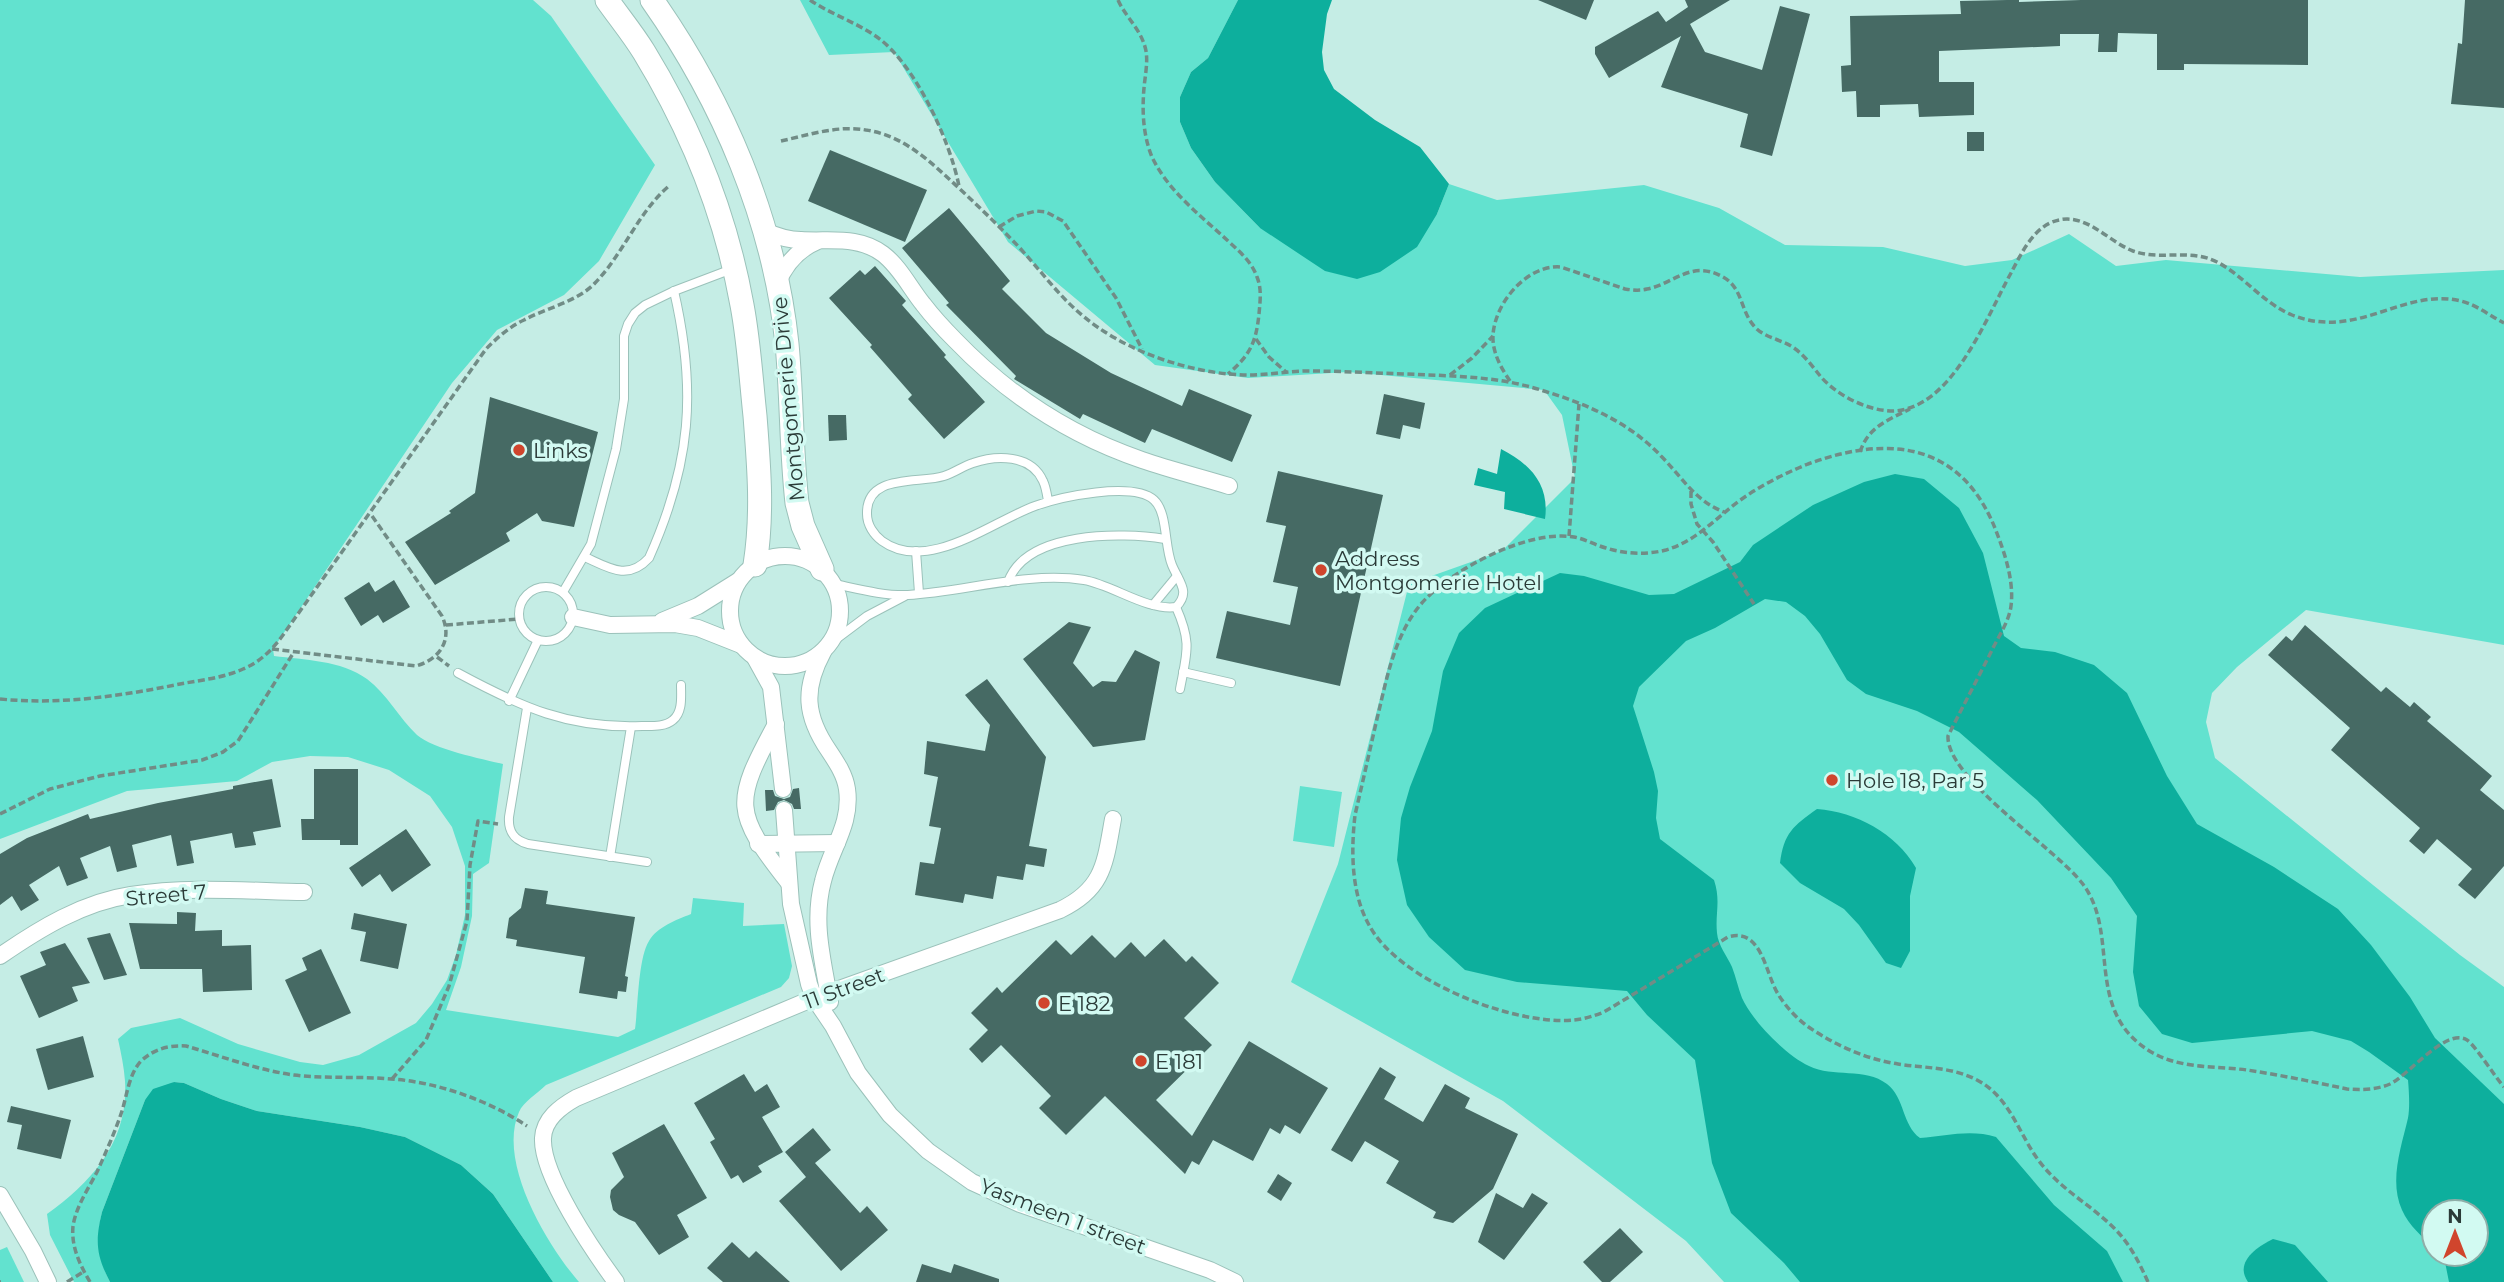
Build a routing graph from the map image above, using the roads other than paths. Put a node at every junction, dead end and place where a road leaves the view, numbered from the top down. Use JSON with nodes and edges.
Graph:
{"nodes":[{"id":1,"x":607,"y":0,"type":"edge"},
{"id":2,"x":652,"y":0,"type":"edge"},
{"id":3,"x":765,"y":231,"type":"junction"},
{"id":4,"x":822,"y":240,"type":"junction"},
{"id":5,"x":734,"y":268,"type":"junction"},
{"id":6,"x":777,"y":284,"type":"junction"},
{"id":7,"x":674,"y":291,"type":"junction"},
{"id":8,"x":1229,"y":486,"type":"dead end"},
{"id":9,"x":1048,"y":501,"type":"junction"},
{"id":10,"x":1165,"y":539,"type":"junction"},
{"id":11,"x":916,"y":551,"type":"junction"},
{"id":12,"x":585,"y":557,"type":"junction"},
{"id":13,"x":747,"y":572,"type":"junction"},
{"id":14,"x":1177,"y":576,"type":"junction"},
{"id":15,"x":828,"y":577,"type":"junction"},
{"id":16,"x":1008,"y":582,"type":"junction"},
{"id":17,"x":563,"y":592,"type":"junction"},
{"id":18,"x":919,"y":593,"type":"junction"},
{"id":19,"x":907,"y":595,"type":"junction"},
{"id":20,"x":1153,"y":605,"type":"junction"},
{"id":21,"x":1176,"y":607,"type":"junction"},
{"id":22,"x":573,"y":617,"type":"junction"},
{"id":23,"x":652,"y":624,"type":"junction"},
{"id":24,"x":538,"y":640,"type":"junction"},
{"id":25,"x":742,"y":645,"type":"junction"},
{"id":26,"x":827,"y":648,"type":"junction"},
{"id":27,"x":755,"y":658,"type":"junction"},
{"id":28,"x":1184,"y":672,"type":"junction"},
{"id":29,"x":458,"y":673,"type":"dead end"},
{"id":30,"x":1231,"y":682,"type":"dead end"},
{"id":31,"x":681,"y":685,"type":"dead end"},
{"id":32,"x":1180,"y":689,"type":"dead end"},
{"id":33,"x":509,"y":701,"type":"junction"},
{"id":34,"x":527,"y":708,"type":"junction"},
{"id":35,"x":776,"y":724,"type":"junction"},
{"id":36,"x":631,"y":727,"type":"junction"},
{"id":37,"x":783,"y":789,"type":"dead end"},
{"id":38,"x":784,"y":810,"type":"dead end"},
{"id":39,"x":1114,"y":819,"type":"dead end"},
{"id":40,"x":787,"y":843,"type":"junction"},
{"id":41,"x":837,"y":843,"type":"junction"},
{"id":42,"x":758,"y":844,"type":"junction"},
{"id":43,"x":610,"y":857,"type":"junction"},
{"id":44,"x":647,"y":862,"type":"dead end"},
{"id":45,"x":789,"y":883,"type":"junction"},
{"id":46,"x":304,"y":892,"type":"dead end"},
{"id":47,"x":0,"y":956,"type":"edge"},
{"id":48,"x":821,"y":996,"type":"junction"},
{"id":49,"x":0,"y":1195,"type":"edge"},
{"id":50,"x":48,"y":1282,"type":"edge"},
{"id":51,"x":616,"y":1282,"type":"edge"},
{"id":52,"x":1235,"y":1282,"type":"edge"}],
"edges":[{"from":1,"to":5,"type":"street","name":"Montgomerie Drive"},
{"from":2,"to":3,"type":"street","name":"Montgomerie Drive"},
{"from":3,"to":4,"type":"street"},
{"from":3,"to":6,"type":"street","name":"Montgomerie Drive"},
{"from":4,"to":6,"type":"street"},
{"from":4,"to":8,"type":"street"},
{"from":5,"to":7,"type":"lane"},
{"from":5,"to":13,"type":"street","name":"Montgomerie Drive"},
{"from":6,"to":15,"type":"street","name":"Montgomerie Drive"},
{"from":7,"to":12,"type":"lane"},
{"from":7,"to":12,"type":"lane"},
{"from":9,"to":10,"type":"lane"},
{"from":9,"to":11,"type":"lane"},
{"from":9,"to":11,"type":"lane"},
{"from":10,"to":14,"type":"lane"},
{"from":10,"to":16,"type":"lane"},
{"from":11,"to":18,"type":"lane"},
{"from":12,"to":17,"type":"lane"},
{"from":13,"to":15,"type":"street"},
{"from":13,"to":23,"type":"street"},
{"from":13,"to":25,"type":"street"},
{"from":14,"to":20,"type":"lane"},
{"from":14,"to":21,"type":"lane"},
{"from":15,"to":19,"type":"lane"},
{"from":15,"to":26,"type":"street"},
{"from":16,"to":18,"type":"lane"},
{"from":16,"to":20,"type":"lane"},
{"from":17,"to":22,"type":"lane"},
{"from":17,"to":24,"type":"lane"},
{"from":18,"to":19,"type":"lane"},
{"from":19,"to":26,"type":"lane"},
{"from":20,"to":21,"type":"lane"},
{"from":21,"to":28,"type":"lane"},
{"from":22,"to":23,"type":"street"},
{"from":22,"to":24,"type":"lane"},
{"from":23,"to":25,"type":"street"},
{"from":24,"to":33,"type":"lane"},
{"from":25,"to":27,"type":"street"},
{"from":26,"to":27,"type":"street"},
{"from":26,"to":41,"type":"street"},
{"from":27,"to":35,"type":"street"},
{"from":28,"to":30,"type":"lane"},
{"from":28,"to":32,"type":"lane"},
{"from":29,"to":33,"type":"lane"},
{"from":31,"to":36,"type":"lane"},
{"from":33,"to":34,"type":"lane"},
{"from":34,"to":36,"type":"lane"},
{"from":34,"to":43,"type":"lane"},
{"from":35,"to":37,"type":"street"},
{"from":35,"to":42,"type":"street"},
{"from":36,"to":43,"type":"lane"},
{"from":38,"to":40,"type":"street"},
{"from":39,"to":48,"type":"street","name":"11 Street"},
{"from":40,"to":41,"type":"street"},
{"from":40,"to":42,"type":"street"},
{"from":40,"to":45,"type":"street"},
{"from":41,"to":48,"type":"street"},
{"from":42,"to":45,"type":"street"},
{"from":43,"to":44,"type":"lane"},
{"from":45,"to":48,"type":"street"},
{"from":46,"to":47,"type":"street","name":"Street 7"},
{"from":48,"to":51,"type":"street","name":"11 Street"},
{"from":48,"to":52,"type":"street","name":"Yasmeen 1 street"},
{"from":49,"to":50,"type":"street"}]}
